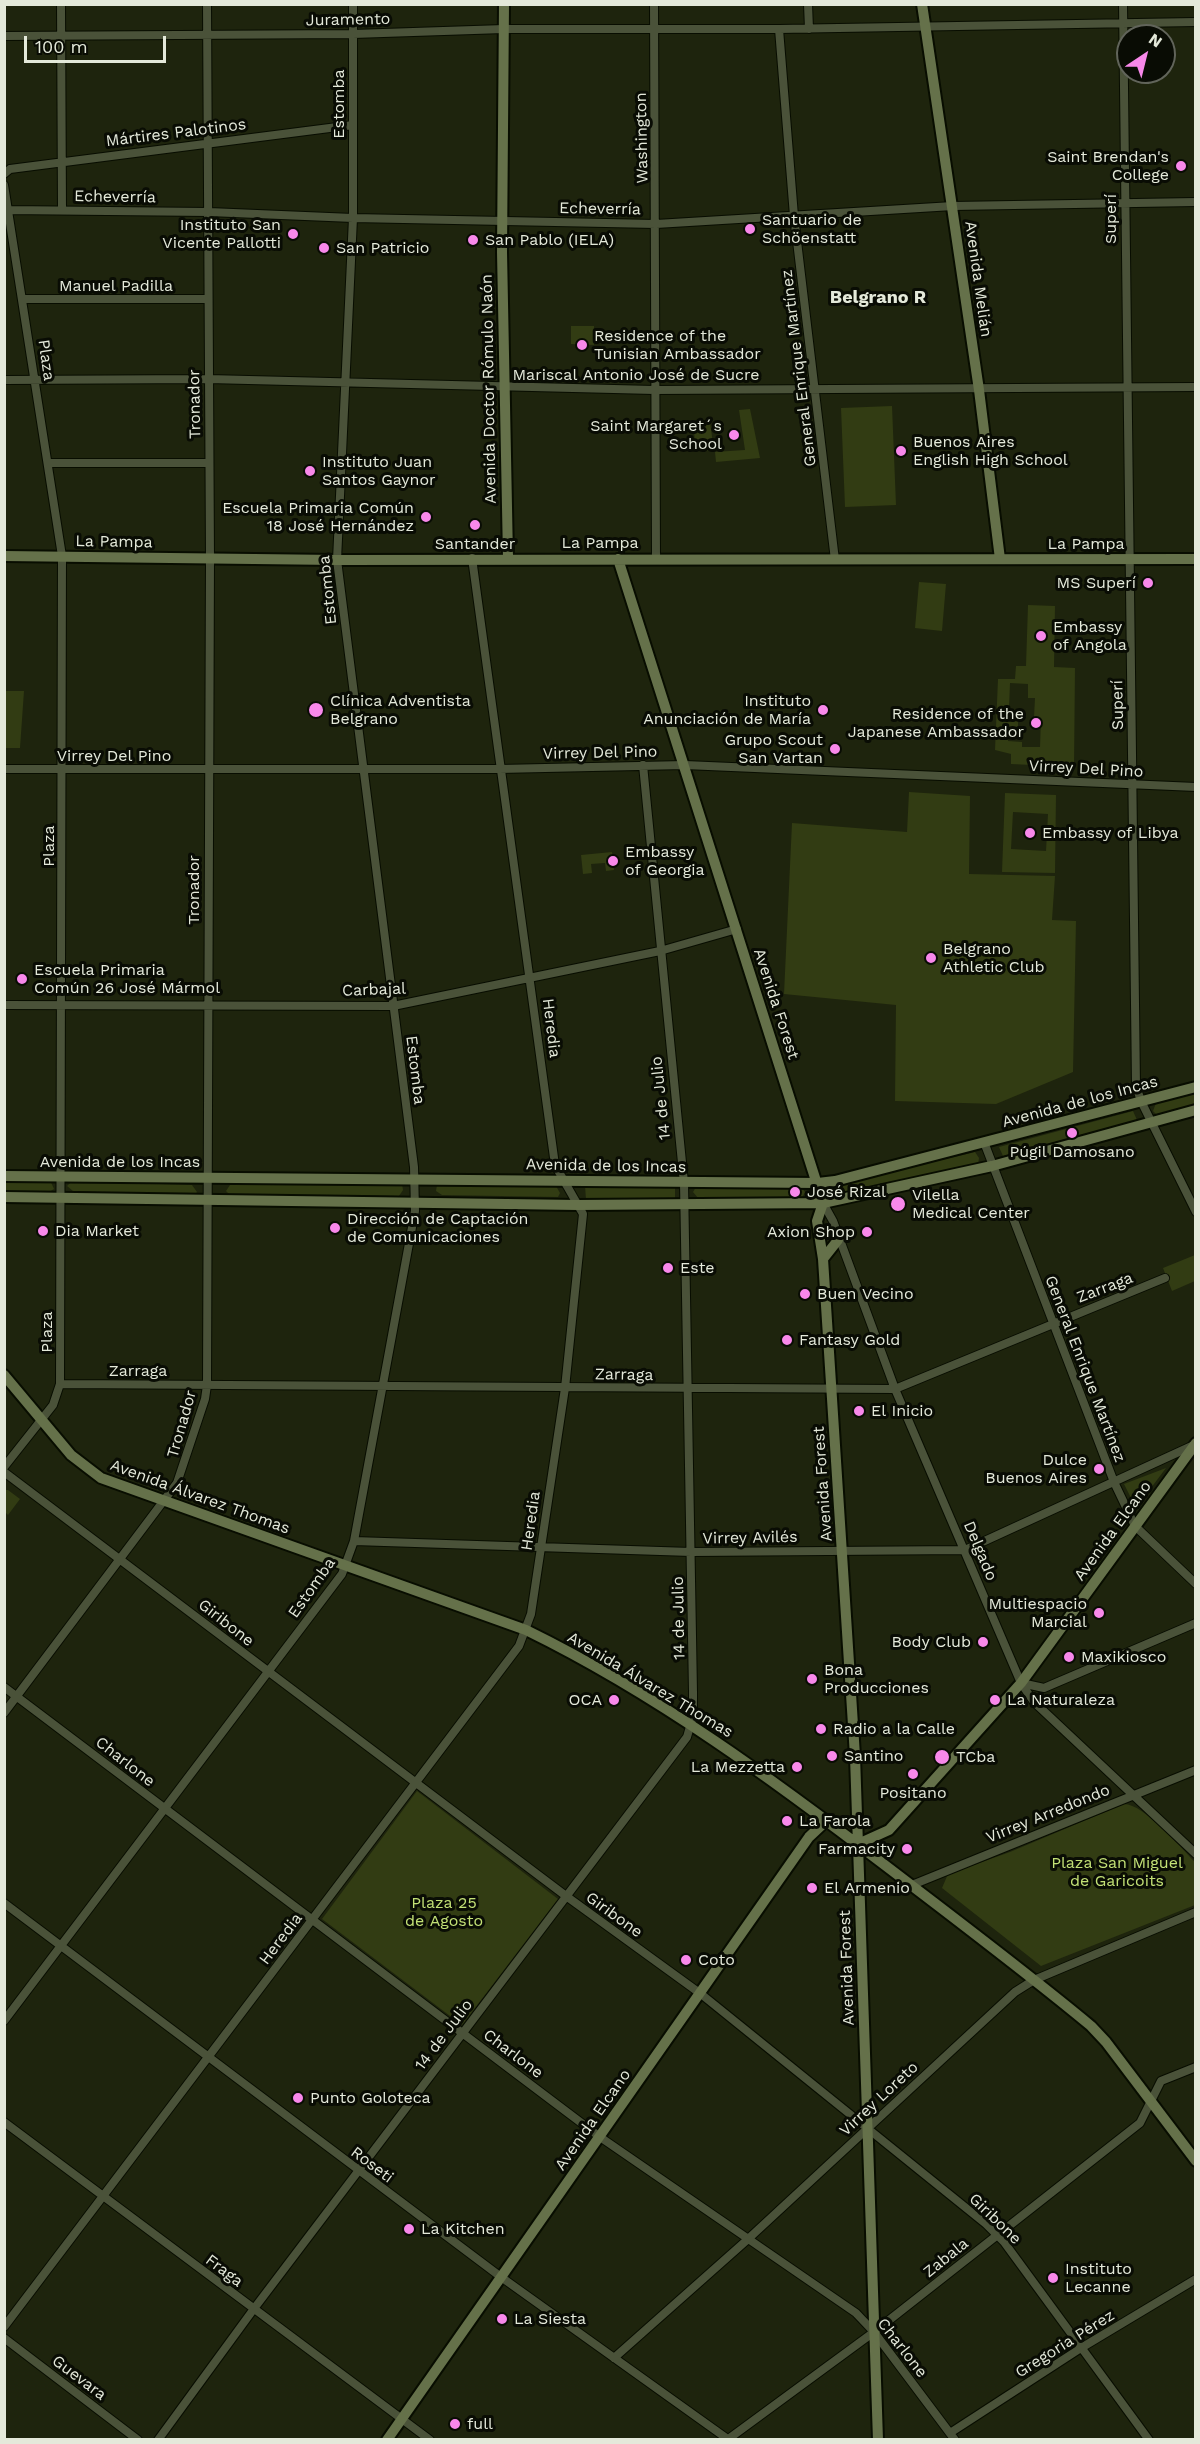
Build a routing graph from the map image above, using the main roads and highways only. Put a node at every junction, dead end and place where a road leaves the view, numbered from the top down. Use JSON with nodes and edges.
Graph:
{"nodes":[{"id":1,"x":504,"y":4,"type":"edge"},
{"id":2,"x":922,"y":4,"type":"edge"},
{"id":3,"x":4,"y":556,"type":"edge"},
{"id":4,"x":508,"y":558,"type":"junction"},
{"id":5,"x":618,"y":559,"type":"junction"},
{"id":6,"x":1000,"y":559,"type":"junction"},
{"id":7,"x":1196,"y":559,"type":"edge"},
{"id":8,"x":1196,"y":1087,"type":"edge"},
{"id":9,"x":1196,"y":1110,"type":"edge"},
{"id":10,"x":4,"y":1176,"type":"edge"},
{"id":11,"x":818,"y":1183,"type":"junction"},
{"id":12,"x":4,"y":1197,"type":"edge"},
{"id":13,"x":823,"y":1203,"type":"junction"},
{"id":14,"x":838,"y":1240,"type":"road end"},
{"id":15,"x":822,"y":1259,"type":"junction"},
{"id":16,"x":4,"y":1375,"type":"edge"},
{"id":17,"x":1195,"y":1444,"type":"edge"},
{"id":18,"x":826,"y":1821,"type":"junction"},
{"id":19,"x":858,"y":1844,"type":"junction"},
{"id":20,"x":1196,"y":2161,"type":"edge"},
{"id":21,"x":387,"y":2439,"type":"edge"},
{"id":22,"x":878,"y":2439,"type":"edge"}],
"edges":[{"from":1,"to":4,"type":"main road","name":"Avenida Doctor Rómulo Naón"},
{"from":2,"to":6,"type":"main road","name":"Avenida Melián"},
{"from":3,"to":4,"type":"main road","name":"La Pampa"},
{"from":4,"to":5,"type":"main road","name":"La Pampa"},
{"from":5,"to":6,"type":"main road","name":"La Pampa"},
{"from":5,"to":11,"type":"main road","name":"Avenida Forest"},
{"from":6,"to":7,"type":"main road","name":"La Pampa"},
{"from":8,"to":11,"type":"main road","name":"Avenida de los Incas"},
{"from":9,"to":13,"type":"main road"},
{"from":10,"to":11,"type":"main road","name":"Avenida de los Incas"},
{"from":11,"to":13,"type":"main road","name":"Avenida Forest"},
{"from":12,"to":13,"type":"main road"},
{"from":13,"to":15,"type":"main road","name":"Avenida Forest"},
{"from":14,"to":15,"type":"main road"},
{"from":15,"to":19,"type":"main road","name":"Avenida Forest"},
{"from":16,"to":18,"type":"main road","name":"Avenida Álvarez Thomas"},
{"from":17,"to":19,"type":"main road","name":"Avenida Elcano"},
{"from":18,"to":19,"type":"main road","name":"Avenida Álvarez Thomas"},
{"from":18,"to":21,"type":"main road","name":"Avenida Elcano"},
{"from":19,"to":20,"type":"main road","name":"Avenida Álvarez Thomas"},
{"from":19,"to":22,"type":"main road","name":"Avenida Forest"}]}
